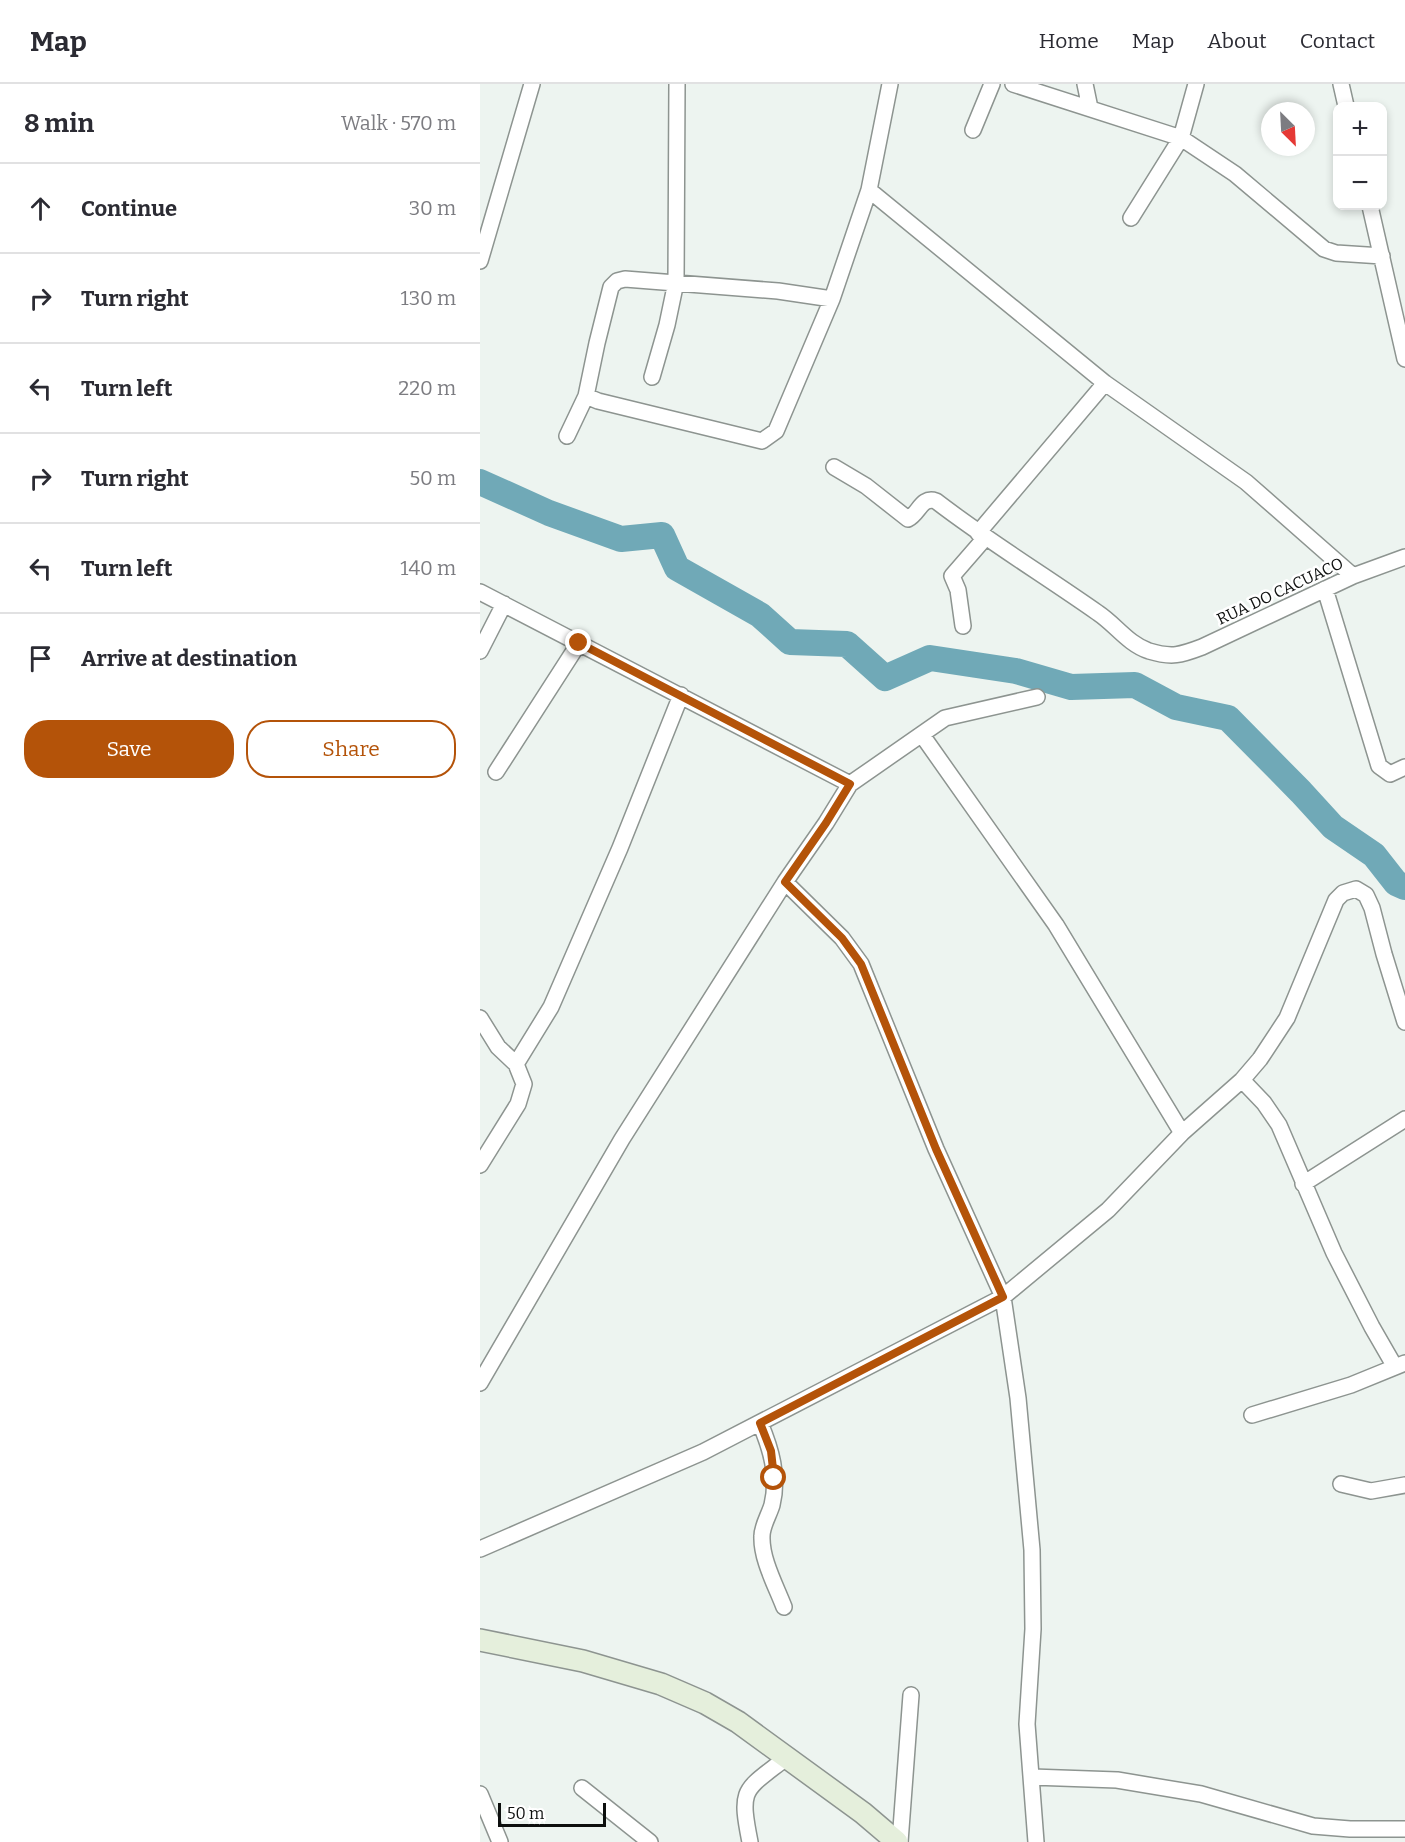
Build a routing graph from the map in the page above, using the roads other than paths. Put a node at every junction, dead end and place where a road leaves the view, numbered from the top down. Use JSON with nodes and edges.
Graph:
{"nodes":[{"id":1,"x":532,"y":84,"type":"edge"},
{"id":2,"x":677,"y":84,"type":"edge"},
{"id":3,"x":890,"y":84,"type":"edge"},
{"id":4,"x":992,"y":84,"type":"edge"},
{"id":5,"x":1013,"y":84,"type":"edge"},
{"id":6,"x":1085,"y":84,"type":"edge"},
{"id":7,"x":1196,"y":84,"type":"edge"},
{"id":8,"x":1341,"y":84,"type":"edge"},
{"id":9,"x":1345,"y":102,"type":"edge"},
{"id":10,"x":1090,"y":108,"type":"junction"},
{"id":11,"x":973,"y":130,"type":"dead end"},
{"id":12,"x":1180,"y":138,"type":"junction"},
{"id":13,"x":869,"y":190,"type":"junction"},
{"id":14,"x":1371,"y":210,"type":"edge"},
{"id":15,"x":1131,"y":218,"type":"dead end"},
{"id":16,"x":1382,"y":256,"type":"junction"},
{"id":17,"x":480,"y":261,"type":"edge"},
{"id":18,"x":676,"y":282,"type":"junction"},
{"id":19,"x":832,"y":299,"type":"junction"},
{"id":20,"x":1405,"y":359,"type":"edge"},
{"id":21,"x":652,"y":377,"type":"dead end"},
{"id":22,"x":1105,"y":383,"type":"junction"},
{"id":23,"x":586,"y":396,"type":"junction"},
{"id":24,"x":567,"y":435,"type":"dead end"},
{"id":25,"x":834,"y":467,"type":"dead end"},
{"id":26,"x":981,"y":535,"type":"junction"},
{"id":27,"x":1405,"y":557,"type":"edge"},
{"id":28,"x":1353,"y":576,"type":"junction"},
{"id":29,"x":1326,"y":589,"type":"junction"},
{"id":30,"x":480,"y":592,"type":"edge"},
{"id":31,"x":504,"y":604,"type":"junction"},
{"id":32,"x":963,"y":626,"type":"dead end"},
{"id":33,"x":579,"y":643,"type":"junction"},
{"id":34,"x":480,"y":651,"type":"edge"},
{"id":35,"x":681,"y":695,"type":"junction"},
{"id":36,"x":1037,"y":698,"type":"dead end"},
{"id":37,"x":922,"y":735,"type":"junction"},
{"id":38,"x":1405,"y":767,"type":"edge"},
{"id":39,"x":496,"y":772,"type":"dead end"},
{"id":40,"x":850,"y":784,"type":"junction"},
{"id":41,"x":785,"y":882,"type":"junction"},
{"id":42,"x":480,"y":1018,"type":"edge"},
{"id":43,"x":1405,"y":1022,"type":"edge"},
{"id":44,"x":516,"y":1065,"type":"junction"},
{"id":45,"x":1242,"y":1080,"type":"junction"},
{"id":46,"x":1405,"y":1119,"type":"edge"},
{"id":47,"x":1182,"y":1133,"type":"junction"},
{"id":48,"x":480,"y":1165,"type":"edge"},
{"id":49,"x":1303,"y":1184,"type":"junction"},
{"id":50,"x":1003,"y":1297,"type":"junction"},
{"id":51,"x":1400,"y":1365,"type":"edge"},
{"id":52,"x":480,"y":1383,"type":"edge"},
{"id":53,"x":1252,"y":1415,"type":"dead end"},
{"id":54,"x":760,"y":1423,"type":"junction"},
{"id":55,"x":1341,"y":1484,"type":"dead end"},
{"id":56,"x":1405,"y":1485,"type":"edge"},
{"id":57,"x":480,"y":1549,"type":"edge"},
{"id":58,"x":784,"y":1607,"type":"dead end"},
{"id":59,"x":480,"y":1640,"type":"edge"},
{"id":60,"x":911,"y":1695,"type":"dead end"},
{"id":61,"x":786,"y":1758,"type":"junction"},
{"id":62,"x":1032,"y":1777,"type":"junction"},
{"id":63,"x":582,"y":1788,"type":"dead end"},
{"id":64,"x":480,"y":1794,"type":"edge"},
{"id":65,"x":1405,"y":1828,"type":"edge"},
{"id":66,"x":500,"y":1842,"type":"edge"},
{"id":67,"x":650,"y":1842,"type":"edge"},
{"id":68,"x":750,"y":1842,"type":"edge"},
{"id":69,"x":898,"y":1842,"type":"edge"},
{"id":70,"x":1036,"y":1842,"type":"edge"}],
"edges":[{"from":1,"to":17,"type":"street"},
{"from":2,"to":18,"type":"street"},
{"from":3,"to":13,"type":"street"},
{"from":4,"to":11,"type":"street"},
{"from":5,"to":10,"type":"street"},
{"from":6,"to":10,"type":"street"},
{"from":7,"to":12,"type":"street"},
{"from":8,"to":9,"type":"street"},
{"from":10,"to":12,"type":"street"},
{"from":12,"to":15,"type":"street"},
{"from":12,"to":16,"type":"street"},
{"from":13,"to":19,"type":"street"},
{"from":13,"to":22,"type":"street"},
{"from":14,"to":16,"type":"street"},
{"from":16,"to":20,"type":"street"},
{"from":18,"to":19,"type":"street"},
{"from":18,"to":21,"type":"street"},
{"from":18,"to":23,"type":"street"},
{"from":19,"to":23,"type":"street"},
{"from":22,"to":26,"type":"street"},
{"from":22,"to":28,"type":"street"},
{"from":23,"to":24,"type":"street"},
{"from":25,"to":26,"type":"street"},
{"from":26,"to":29,"type":"street","name":"RUA DO CACUACO"},
{"from":26,"to":32,"type":"street"},
{"from":27,"to":28,"type":"street","name":"RUA DO CACUACO"},
{"from":28,"to":29,"type":"street","name":"RUA DO CACUACO"},
{"from":29,"to":38,"type":"street"},
{"from":30,"to":31,"type":"street"},
{"from":31,"to":33,"type":"street"},
{"from":31,"to":34,"type":"street"},
{"from":33,"to":35,"type":"street"},
{"from":33,"to":39,"type":"street"},
{"from":35,"to":40,"type":"street"},
{"from":35,"to":44,"type":"street"},
{"from":36,"to":37,"type":"street"},
{"from":37,"to":40,"type":"street"},
{"from":37,"to":47,"type":"street"},
{"from":40,"to":41,"type":"street"},
{"from":41,"to":50,"type":"street"},
{"from":41,"to":52,"type":"street"},
{"from":42,"to":44,"type":"street"},
{"from":43,"to":45,"type":"street"},
{"from":44,"to":48,"type":"street"},
{"from":45,"to":47,"type":"street"},
{"from":45,"to":49,"type":"street"},
{"from":46,"to":49,"type":"street"},
{"from":47,"to":50,"type":"street"},
{"from":49,"to":51,"type":"street"},
{"from":50,"to":54,"type":"street"},
{"from":50,"to":62,"type":"street"},
{"from":51,"to":53,"type":"street"},
{"from":54,"to":57,"type":"street"},
{"from":54,"to":58,"type":"street"},
{"from":55,"to":56,"type":"street"},
{"from":59,"to":61,"type":"street"},
{"from":60,"to":69,"type":"street"},
{"from":61,"to":68,"type":"street"},
{"from":61,"to":69,"type":"street"},
{"from":62,"to":65,"type":"street"},
{"from":62,"to":70,"type":"street"},
{"from":63,"to":67,"type":"street"},
{"from":64,"to":66,"type":"street"}]}
